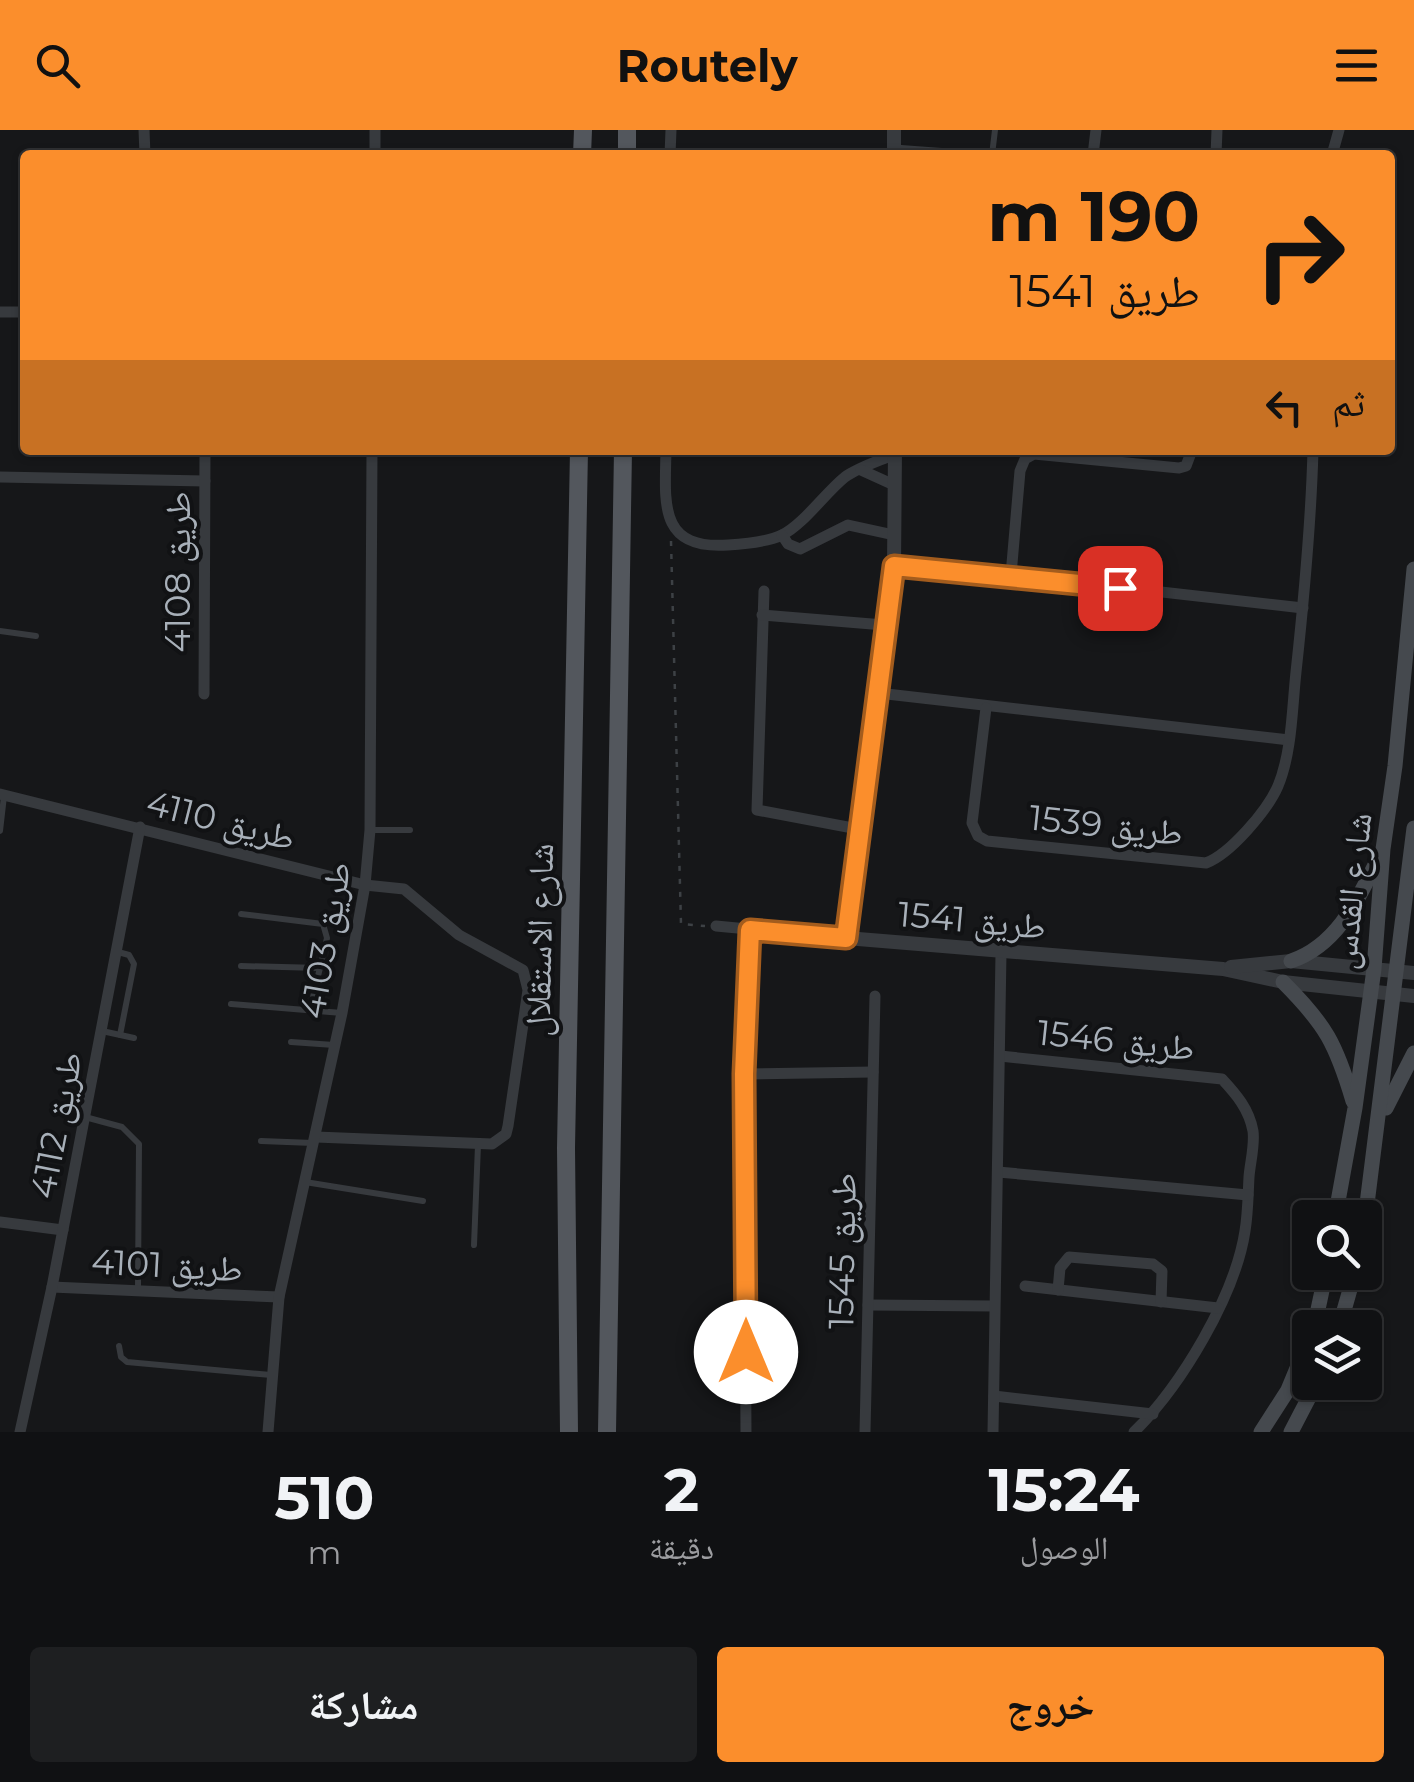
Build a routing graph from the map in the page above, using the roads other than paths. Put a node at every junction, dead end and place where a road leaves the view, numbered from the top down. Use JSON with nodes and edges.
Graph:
{"nodes":[{"id":1,"x":205,"y":455,"type":"edge"},
{"id":2,"x":372,"y":455,"type":"edge"},
{"id":3,"x":579,"y":455,"type":"edge"},
{"id":4,"x":624,"y":455,"type":"edge"},
{"id":5,"x":666,"y":455,"type":"edge"},
{"id":6,"x":889,"y":455,"type":"edge"},
{"id":7,"x":895,"y":455,"type":"edge"},
{"id":8,"x":1032,"y":455,"type":"edge"},
{"id":9,"x":1044,"y":455,"type":"edge"},
{"id":10,"x":1190,"y":455,"type":"edge"},
{"id":11,"x":1313,"y":455,"type":"edge"},
{"id":12,"x":861,"y":470,"type":"junction"},
{"id":13,"x":0,"y":477,"type":"edge"},
{"id":14,"x":205,"y":481,"type":"junction"},
{"id":15,"x":894,"y":485,"type":"junction"},
{"id":16,"x":782,"y":535,"type":"junction"},
{"id":17,"x":894,"y":535,"type":"junction"},
{"id":18,"x":894,"y":566,"type":"junction"},
{"id":19,"x":1414,"y":569,"type":"edge"},
{"id":20,"x":1011,"y":576,"type":"junction"},
{"id":21,"x":764,"y":591,"type":"dead end"},
{"id":22,"x":1303,"y":608,"type":"junction"},
{"id":23,"x":762,"y":615,"type":"junction"},
{"id":24,"x":884,"y":625,"type":"junction"},
{"id":25,"x":0,"y":631,"type":"edge"},
{"id":26,"x":36,"y":636,"type":"dead end"},
{"id":27,"x":204,"y":694,"type":"dead end"},
{"id":28,"x":878,"y":694,"type":"junction"},
{"id":29,"x":986,"y":708,"type":"junction"},
{"id":30,"x":1289,"y":740,"type":"junction"},
{"id":31,"x":2,"y":794,"type":"edge"},
{"id":32,"x":140,"y":827,"type":"junction"},
{"id":33,"x":858,"y":828,"type":"junction"},
{"id":34,"x":1414,"y":828,"type":"edge"},
{"id":35,"x":370,"y":830,"type":"junction"},
{"id":36,"x":410,"y":830,"type":"dead end"},
{"id":37,"x":0,"y":831,"type":"edge"},
{"id":38,"x":1383,"y":849,"type":"junction"},
{"id":39,"x":1411,"y":854,"type":"junction"},
{"id":40,"x":1414,"y":876,"type":"edge"},
{"id":41,"x":364,"y":885,"type":"junction"},
{"id":42,"x":241,"y":914,"type":"dead end"},
{"id":43,"x":716,"y":926,"type":"road end"},
{"id":44,"x":750,"y":930,"type":"junction"},
{"id":45,"x":846,"y":938,"type":"junction"},
{"id":46,"x":118,"y":952,"type":"junction"},
{"id":47,"x":1002,"y":953,"type":"junction"},
{"id":48,"x":1291,"y":962,"type":"junction"},
{"id":49,"x":241,"y":966,"type":"dead end"},
{"id":50,"x":320,"y":968,"type":"junction"},
{"id":51,"x":1223,"y":969,"type":"junction"},
{"id":52,"x":1374,"y":969,"type":"junction"},
{"id":53,"x":1406,"y":972,"type":"edge"},
{"id":54,"x":1283,"y":982,"type":"junction"},
{"id":55,"x":1371,"y":992,"type":"junction"},
{"id":56,"x":1396,"y":994,"type":"junction"},
{"id":57,"x":874,"y":996,"type":"dead end"},
{"id":58,"x":1414,"y":996,"type":"edge"},
{"id":59,"x":231,"y":1004,"type":"dead end"},
{"id":60,"x":310,"y":1010,"type":"junction"},
{"id":61,"x":342,"y":1013,"type":"junction"},
{"id":62,"x":102,"y":1031,"type":"junction"},
{"id":63,"x":120,"y":1035,"type":"junction"},
{"id":64,"x":134,"y":1038,"type":"dead end"},
{"id":65,"x":291,"y":1042,"type":"dead end"},
{"id":66,"x":335,"y":1045,"type":"junction"},
{"id":67,"x":1414,"y":1053,"type":"edge"},
{"id":68,"x":1000,"y":1056,"type":"junction"},
{"id":69,"x":873,"y":1072,"type":"junction"},
{"id":70,"x":744,"y":1074,"type":"junction"},
{"id":71,"x":1355,"y":1108,"type":"junction"},
{"id":72,"x":85,"y":1117,"type":"junction"},
{"id":73,"x":1378,"y":1126,"type":"junction"},
{"id":74,"x":315,"y":1140,"type":"junction"},
{"id":75,"x":261,"y":1141,"type":"dead end"},
{"id":76,"x":478,"y":1144,"type":"junction"},
{"id":77,"x":998,"y":1172,"type":"junction"},
{"id":78,"x":305,"y":1182,"type":"junction"},
{"id":79,"x":1248,"y":1194,"type":"junction"},
{"id":80,"x":1339,"y":1200,"type":"edge"},
{"id":81,"x":1368,"y":1200,"type":"edge"},
{"id":82,"x":422,"y":1201,"type":"dead end"},
{"id":83,"x":0,"y":1222,"type":"edge"},
{"id":84,"x":63,"y":1230,"type":"junction"},
{"id":85,"x":474,"y":1245,"type":"dead end"},
{"id":86,"x":1025,"y":1286,"type":"dead end"},
{"id":87,"x":52,"y":1287,"type":"junction"},
{"id":88,"x":138,"y":1290,"type":"junction"},
{"id":89,"x":1058,"y":1290,"type":"junction"},
{"id":90,"x":278,"y":1297,"type":"junction"},
{"id":91,"x":1161,"y":1302,"type":"junction"},
{"id":92,"x":868,"y":1305,"type":"junction"},
{"id":93,"x":994,"y":1306,"type":"junction"},
{"id":94,"x":1218,"y":1308,"type":"junction"},
{"id":95,"x":119,"y":1346,"type":"dead end"},
{"id":96,"x":272,"y":1375,"type":"junction"},
{"id":97,"x":1292,"y":1380,"type":"edge"},
{"id":98,"x":994,"y":1396,"type":"junction"},
{"id":99,"x":1308,"y":1400,"type":"edge"},
{"id":100,"x":1153,"y":1414,"type":"junction"},
{"id":101,"x":20,"y":1432,"type":"edge"},
{"id":102,"x":268,"y":1432,"type":"edge"},
{"id":103,"x":569,"y":1432,"type":"edge"},
{"id":104,"x":607,"y":1432,"type":"edge"},
{"id":105,"x":746,"y":1432,"type":"edge"},
{"id":106,"x":865,"y":1432,"type":"edge"},
{"id":107,"x":993,"y":1432,"type":"edge"},
{"id":108,"x":1134,"y":1432,"type":"edge"},
{"id":109,"x":1261,"y":1432,"type":"edge"},
{"id":110,"x":1292,"y":1432,"type":"edge"}],
"edges":[{"from":1,"to":14,"type":"street","name":"طريق 4108"},
{"from":2,"to":35,"type":"street","name":"طريق 4103"},
{"from":3,"to":103,"type":"main road","name":"شارع الاستقلال"},
{"from":4,"to":104,"type":"main road"},
{"from":5,"to":16,"type":"street"},
{"from":6,"to":12,"type":"street"},
{"from":7,"to":15,"type":"street"},
{"from":8,"to":20,"type":"street"},
{"from":9,"to":10,"type":"street"},
{"from":11,"to":22,"type":"street","name":"طريق 1539"},
{"from":12,"to":15,"type":"street"},
{"from":12,"to":16,"type":"street"},
{"from":13,"to":14,"type":"street"},
{"from":14,"to":27,"type":"street","name":"طريق 4108"},
{"from":15,"to":17,"type":"street"},
{"from":16,"to":17,"type":"street"},
{"from":17,"to":18,"type":"street"},
{"from":18,"to":20,"type":"street"},
{"from":18,"to":24,"type":"street"},
{"from":19,"to":38,"type":"main road","name":"شارع القدس"},
{"from":20,"to":22,"type":"street"},
{"from":21,"to":23,"type":"street"},
{"from":22,"to":30,"type":"street","name":"طريق 1539"},
{"from":23,"to":24,"type":"street"},
{"from":23,"to":33,"type":"street"},
{"from":24,"to":28,"type":"street"},
{"from":25,"to":26,"type":"lane"},
{"from":28,"to":29,"type":"street"},
{"from":28,"to":33,"type":"street"},
{"from":29,"to":30,"type":"street"},
{"from":29,"to":30,"type":"street","name":"طريق 1539"},
{"from":31,"to":32,"type":"street","name":"طريق 4110"},
{"from":31,"to":37,"type":"lane"},
{"from":32,"to":41,"type":"street","name":"طريق 4110"},
{"from":32,"to":46,"type":"street","name":"طريق 4112"},
{"from":33,"to":45,"type":"street"},
{"from":34,"to":39,"type":"main road","name":"شارع القدس"},
{"from":35,"to":36,"type":"lane"},
{"from":35,"to":41,"type":"street","name":"طريق 4103"},
{"from":38,"to":48,"type":"main road"},
{"from":38,"to":52,"type":"main road","name":"شارع القدس"},
{"from":39,"to":40,"type":"main road"},
{"from":39,"to":53,"type":"main road","name":"شارع القدس"},
{"from":41,"to":61,"type":"street","name":"طريق 4103"},
{"from":41,"to":76,"type":"street","name":"طريق 4110"},
{"from":42,"to":50,"type":"lane"},
{"from":43,"to":44,"type":"street","name":"طريق 1541"},
{"from":44,"to":45,"type":"street","name":"طريق 1541"},
{"from":44,"to":70,"type":"street"},
{"from":45,"to":47,"type":"street","name":"طريق 1541"},
{"from":46,"to":62,"type":"street","name":"طريق 4112"},
{"from":46,"to":63,"type":"lane"},
{"from":47,"to":51,"type":"street","name":"طريق 1541"},
{"from":47,"to":68,"type":"street","name":"طريق 1546"},
{"from":48,"to":51,"type":"street","name":"طريق 1541"},
{"from":48,"to":52,"type":"street","name":"طريق 1541"},
{"from":49,"to":50,"type":"lane"},
{"from":50,"to":60,"type":"lane"},
{"from":51,"to":54,"type":"street","name":"طريق 1541"},
{"from":52,"to":53,"type":"street","name":"طريق 1541"},
{"from":52,"to":55,"type":"main road","name":"شارع القدس"},
{"from":53,"to":56,"type":"main road","name":"شارع القدس"},
{"from":54,"to":55,"type":"street","name":"طريق 1541"},
{"from":54,"to":71,"type":"main road"},
{"from":55,"to":56,"type":"street","name":"طريق 1541"},
{"from":55,"to":71,"type":"main road","name":"شارع القدس"},
{"from":56,"to":58,"type":"street","name":"طريق 1541"},
{"from":56,"to":73,"type":"main road","name":"شارع القدس"},
{"from":57,"to":69,"type":"street","name":"طريق 1545"},
{"from":59,"to":60,"type":"lane"},
{"from":60,"to":61,"type":"lane"},
{"from":61,"to":66,"type":"street","name":"طريق 4103"},
{"from":62,"to":63,"type":"lane"},
{"from":62,"to":72,"type":"street","name":"طريق 4112"},
{"from":63,"to":64,"type":"lane"},
{"from":65,"to":66,"type":"lane"},
{"from":66,"to":74,"type":"street","name":"طريق 4103"},
{"from":67,"to":73,"type":"main road"},
{"from":68,"to":77,"type":"street","name":"طريق 1546"},
{"from":68,"to":79,"type":"street","name":"طريق 1546"},
{"from":69,"to":70,"type":"street"},
{"from":69,"to":92,"type":"street","name":"طريق 1545"},
{"from":70,"to":105,"type":"street"},
{"from":71,"to":80,"type":"main road","name":"شارع القدس"},
{"from":72,"to":84,"type":"street","name":"طريق 4112"},
{"from":72,"to":88,"type":"lane"},
{"from":73,"to":81,"type":"main road","name":"شارع القدس"},
{"from":74,"to":75,"type":"lane"},
{"from":74,"to":76,"type":"street"},
{"from":74,"to":78,"type":"street","name":"طريق 4103"},
{"from":76,"to":85,"type":"lane"},
{"from":77,"to":79,"type":"street"},
{"from":77,"to":93,"type":"street","name":"طريق 1546"},
{"from":78,"to":82,"type":"lane"},
{"from":78,"to":90,"type":"street","name":"طريق 4103"},
{"from":79,"to":94,"type":"street","name":"طريق 1546"},
{"from":83,"to":84,"type":"street"},
{"from":84,"to":87,"type":"street","name":"طريق 4112"},
{"from":86,"to":89,"type":"street"},
{"from":87,"to":88,"type":"street","name":"طريق 4101"},
{"from":87,"to":101,"type":"street","name":"طريق 4112"},
{"from":88,"to":90,"type":"street","name":"طريق 4101"},
{"from":89,"to":91,"type":"street"},
{"from":89,"to":91,"type":"street"},
{"from":90,"to":96,"type":"street","name":"طريق 4103"},
{"from":91,"to":94,"type":"street"},
{"from":92,"to":93,"type":"street"},
{"from":92,"to":106,"type":"street","name":"طريق 1545"},
{"from":93,"to":98,"type":"street","name":"طريق 1546"},
{"from":94,"to":100,"type":"street","name":"طريق 1546"},
{"from":95,"to":96,"type":"lane"},
{"from":96,"to":102,"type":"street","name":"طريق 4103"},
{"from":97,"to":109,"type":"main road"},
{"from":98,"to":100,"type":"street"},
{"from":98,"to":107,"type":"street","name":"طريق 1546"},
{"from":99,"to":110,"type":"main road"},
{"from":100,"to":108,"type":"street","name":"طريق 1546"}]}
